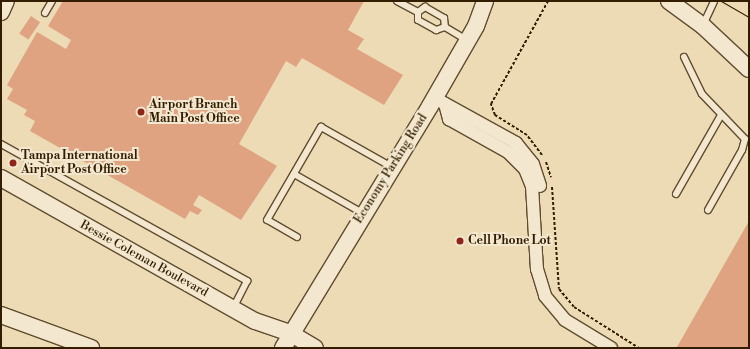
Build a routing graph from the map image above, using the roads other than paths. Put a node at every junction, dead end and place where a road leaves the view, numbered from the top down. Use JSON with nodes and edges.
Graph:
{"nodes":[{"id":1,"x":6,"y":1,"type":"edge"},
{"id":2,"x":52,"y":1,"type":"edge"},
{"id":3,"x":397,"y":1,"type":"edge"},
{"id":4,"x":485,"y":1,"type":"edge"},
{"id":5,"x":492,"y":1,"type":"edge"},
{"id":6,"x":669,"y":1,"type":"edge"},
{"id":7,"x":714,"y":1,"type":"edge"},
{"id":8,"x":1,"y":12,"type":"edge"},
{"id":9,"x":418,"y":12,"type":"junction"},
{"id":10,"x":45,"y":13,"type":"dead end"},
{"id":11,"x":476,"y":26,"type":"junction"},
{"id":12,"x":703,"y":26,"type":"junction"},
{"id":13,"x":445,"y":27,"type":"junction"},
{"id":14,"x":468,"y":40,"type":"junction"},
{"id":15,"x":684,"y":57,"type":"dead end"},
{"id":16,"x":749,"y":69,"type":"edge"},
{"id":17,"x":440,"y":101,"type":"junction"},
{"id":18,"x":720,"y":117,"type":"junction"},
{"id":19,"x":1,"y":144,"type":"edge"},
{"id":20,"x":393,"y":168,"type":"junction"},
{"id":21,"x":294,"y":174,"type":"junction"},
{"id":22,"x":1,"y":178,"type":"edge"},
{"id":23,"x":676,"y":194,"type":"dead end"},
{"id":24,"x":708,"y":210,"type":"dead end"},
{"id":25,"x":364,"y":214,"type":"junction"},
{"id":26,"x":297,"y":237,"type":"dead end"},
{"id":27,"x":233,"y":308,"type":"junction"},
{"id":28,"x":1,"y":314,"type":"edge"},
{"id":29,"x":290,"y":333,"type":"junction"},
{"id":30,"x":90,"y":348,"type":"edge"},
{"id":31,"x":279,"y":348,"type":"edge"},
{"id":32,"x":283,"y":348,"type":"edge"},
{"id":33,"x":315,"y":348,"type":"edge"},
{"id":34,"x":611,"y":348,"type":"edge"}],
"edges":[{"from":1,"to":8,"type":"street"},
{"from":2,"to":10,"type":"lane"},
{"from":3,"to":9,"type":"lane"},
{"from":4,"to":11,"type":"street","name":"Economy Parking Road"},
{"from":5,"to":11,"type":"street"},
{"from":6,"to":12,"type":"street"},
{"from":7,"to":12,"type":"lane"},
{"from":9,"to":13,"type":"lane"},
{"from":9,"to":13,"type":"lane"},
{"from":11,"to":14,"type":"street","name":"Economy Parking Road"},
{"from":12,"to":16,"type":"street"},
{"from":13,"to":14,"type":"lane"},
{"from":14,"to":17,"type":"street","name":"Economy Parking Road"},
{"from":15,"to":18,"type":"lane"},
{"from":17,"to":20,"type":"street","name":"Economy Parking Road"},
{"from":17,"to":34,"type":"street"},
{"from":18,"to":23,"type":"lane"},
{"from":18,"to":24,"type":"lane"},
{"from":19,"to":27,"type":"lane"},
{"from":20,"to":21,"type":"lane"},
{"from":20,"to":25,"type":"street","name":"Economy Parking Road"},
{"from":21,"to":25,"type":"lane"},
{"from":21,"to":26,"type":"lane"},
{"from":22,"to":27,"type":"street","name":"Bessie Coleman Boulevard"},
{"from":25,"to":29,"type":"street","name":"Economy Parking Road"},
{"from":27,"to":29,"type":"street","name":"Bessie Coleman Boulevard"},
{"from":28,"to":30,"type":"street"},
{"from":29,"to":31,"type":"street"},
{"from":29,"to":32,"type":"street"},
{"from":29,"to":33,"type":"street","name":"Bessie Coleman Boulevard"}]}
